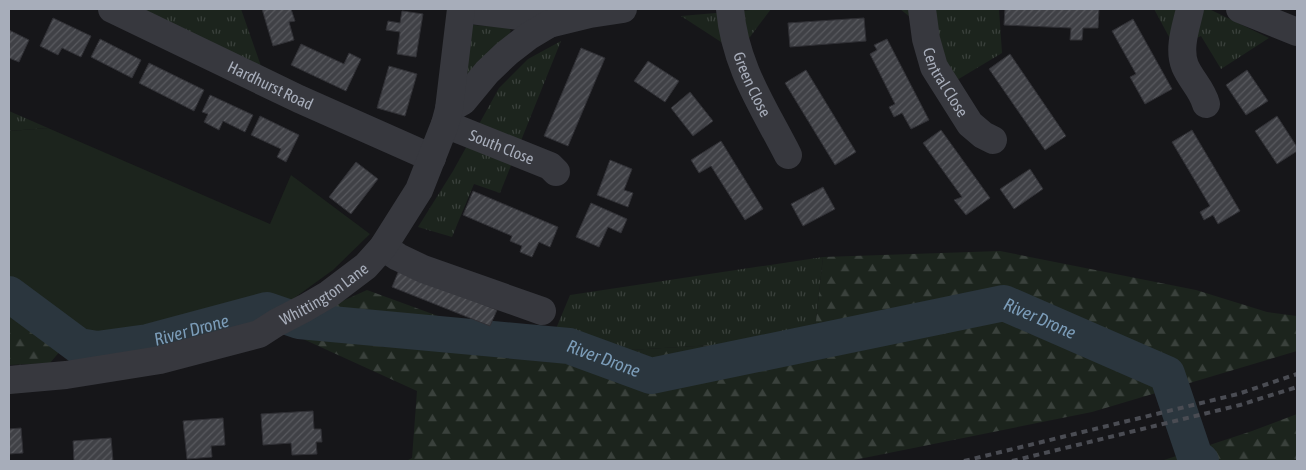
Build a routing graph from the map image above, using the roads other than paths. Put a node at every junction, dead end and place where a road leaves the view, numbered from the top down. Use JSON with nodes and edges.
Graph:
{"nodes":[{"id":1,"x":112,"y":9,"type":"edge"},
{"id":2,"x":462,"y":9,"type":"edge"},
{"id":3,"x":623,"y":9,"type":"edge"},
{"id":4,"x":730,"y":9,"type":"edge"},
{"id":5,"x":922,"y":9,"type":"edge"},
{"id":6,"x":1190,"y":9,"type":"edge"},
{"id":7,"x":1240,"y":9,"type":"edge"},
{"id":8,"x":549,"y":24,"type":"junction"},
{"id":9,"x":1297,"y":32,"type":"edge"},
{"id":10,"x":1206,"y":104,"type":"dead end"},
{"id":11,"x":447,"y":116,"type":"junction"},
{"id":12,"x":993,"y":140,"type":"dead end"},
{"id":13,"x":788,"y":156,"type":"dead end"},
{"id":14,"x":432,"y":158,"type":"junction"},
{"id":15,"x":556,"y":172,"type":"dead end"},
{"id":16,"x":383,"y":248,"type":"junction"},
{"id":17,"x":542,"y":311,"type":"dead end"},
{"id":18,"x":9,"y":380,"type":"edge"}],
"edges":[{"from":1,"to":14,"type":"street","name":"Hardhurst Road"},
{"from":2,"to":8,"type":"street"},
{"from":2,"to":11,"type":"street","name":"Whittington Lane"},
{"from":3,"to":8,"type":"street"},
{"from":4,"to":13,"type":"street","name":"Green Close"},
{"from":5,"to":12,"type":"street","name":"Central Close"},
{"from":6,"to":10,"type":"street"},
{"from":7,"to":9,"type":"street"},
{"from":8,"to":11,"type":"street"},
{"from":11,"to":14,"type":"street","name":"Whittington Lane"},
{"from":11,"to":15,"type":"street","name":"South Close"},
{"from":14,"to":16,"type":"street","name":"Whittington Lane"},
{"from":16,"to":17,"type":"street"},
{"from":16,"to":18,"type":"street","name":"Whittington Lane"}]}
